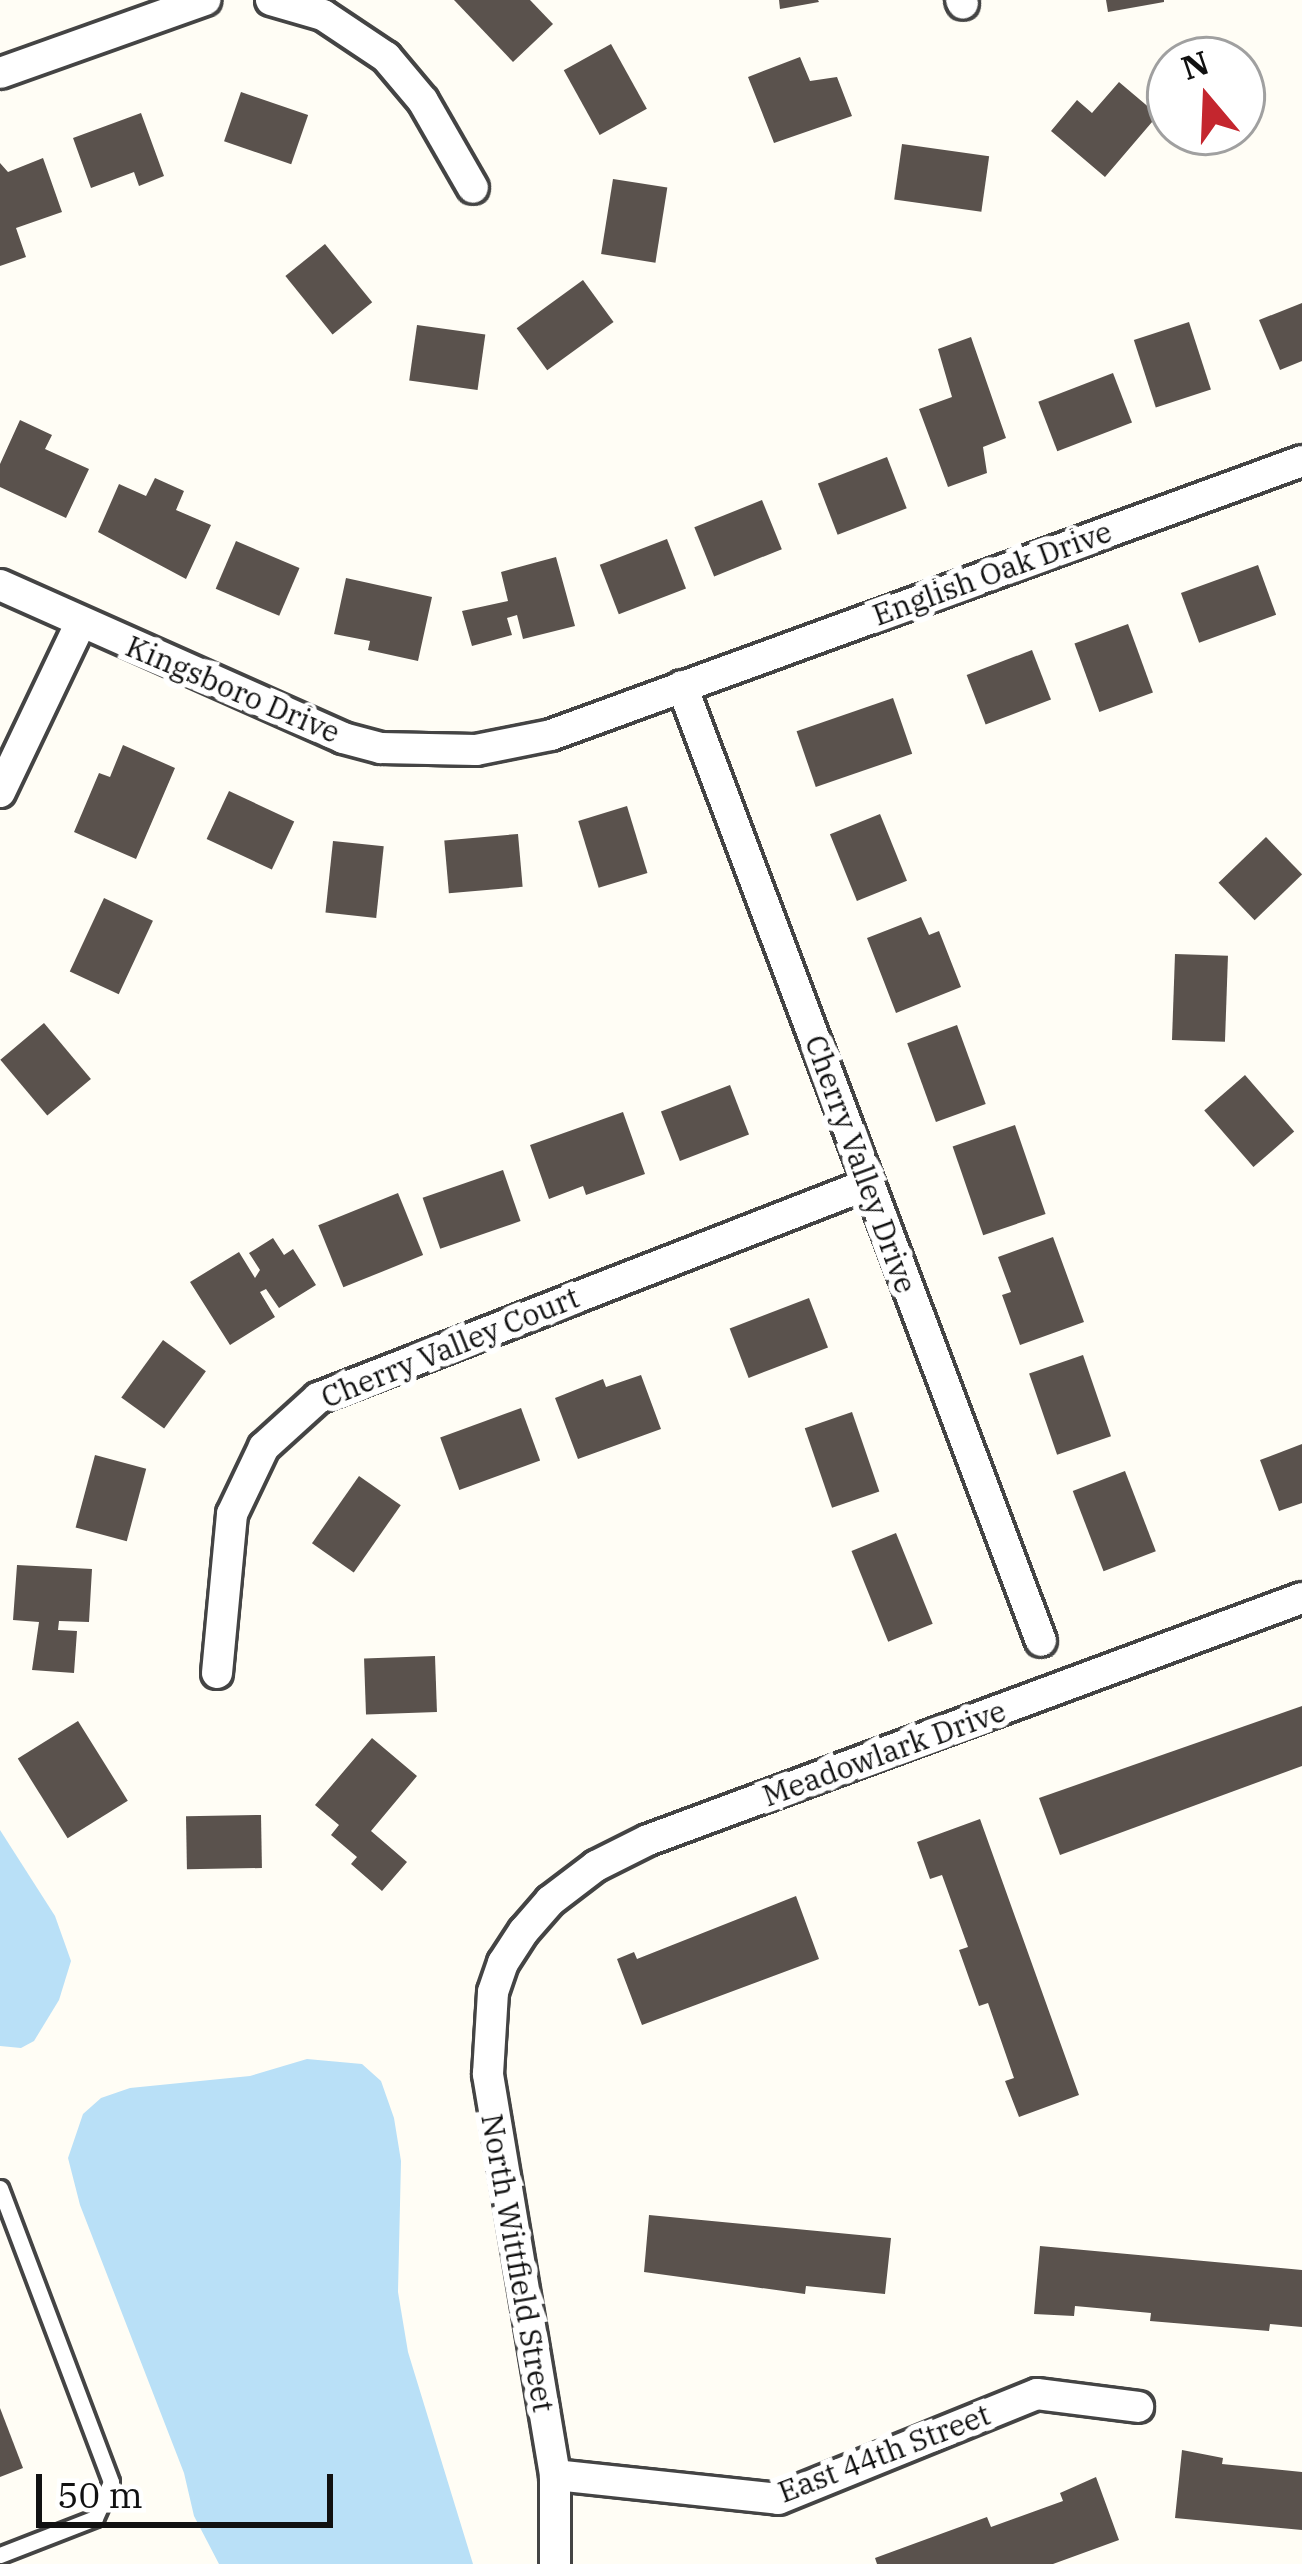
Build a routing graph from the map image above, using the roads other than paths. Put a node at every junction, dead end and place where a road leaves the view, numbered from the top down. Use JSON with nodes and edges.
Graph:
{"nodes":[{"id":1,"x":205,"y":0,"type":"edge"},
{"id":2,"x":271,"y":0,"type":"edge"},
{"id":3,"x":0,"y":73,"type":"edge"},
{"id":4,"x":473,"y":188,"type":"dead end"},
{"id":5,"x":1302,"y":461,"type":"edge"},
{"id":6,"x":0,"y":585,"type":"edge"},
{"id":7,"x":80,"y":622,"type":"junction"},
{"id":8,"x":682,"y":686,"type":"junction"},
{"id":9,"x":0,"y":792,"type":"edge"},
{"id":10,"x":868,"y":1184,"type":"junction"},
{"id":11,"x":1302,"y":1598,"type":"edge"},
{"id":12,"x":1041,"y":1641,"type":"dead end"},
{"id":13,"x":217,"y":1673,"type":"dead end"},
{"id":14,"x":503,"y":1963,"type":"joint"},
{"id":15,"x":0,"y":2188,"type":"edge"},
{"id":16,"x":1138,"y":2407,"type":"dead end"},
{"id":17,"x":554,"y":2475,"type":"junction"},
{"id":18,"x":0,"y":2555,"type":"edge"},
{"id":19,"x":555,"y":2564,"type":"edge"}],
"edges":[{"from":1,"to":3,"type":"street"},
{"from":2,"to":4,"type":"street"},
{"from":5,"to":8,"type":"street","name":"English Oak Drive"},
{"from":6,"to":7,"type":"street","name":"Kingsboro Drive"},
{"from":7,"to":8,"type":"street","name":"Kingsboro Drive"},
{"from":7,"to":9,"type":"street"},
{"from":8,"to":10,"type":"street","name":"Cherry Valley Drive"},
{"from":10,"to":12,"type":"street","name":"Cherry Valley Drive"},
{"from":10,"to":13,"type":"street","name":"Cherry Valley Court"},
{"from":11,"to":14,"type":"street","name":"Meadowlark Drive"},
{"from":14,"to":17,"type":"street","name":"North Wittfield Street"},
{"from":15,"to":18,"type":"lane"},
{"from":16,"to":17,"type":"street","name":"East 44th Street"},
{"from":17,"to":19,"type":"street","name":"North Wittfield Street"}]}
